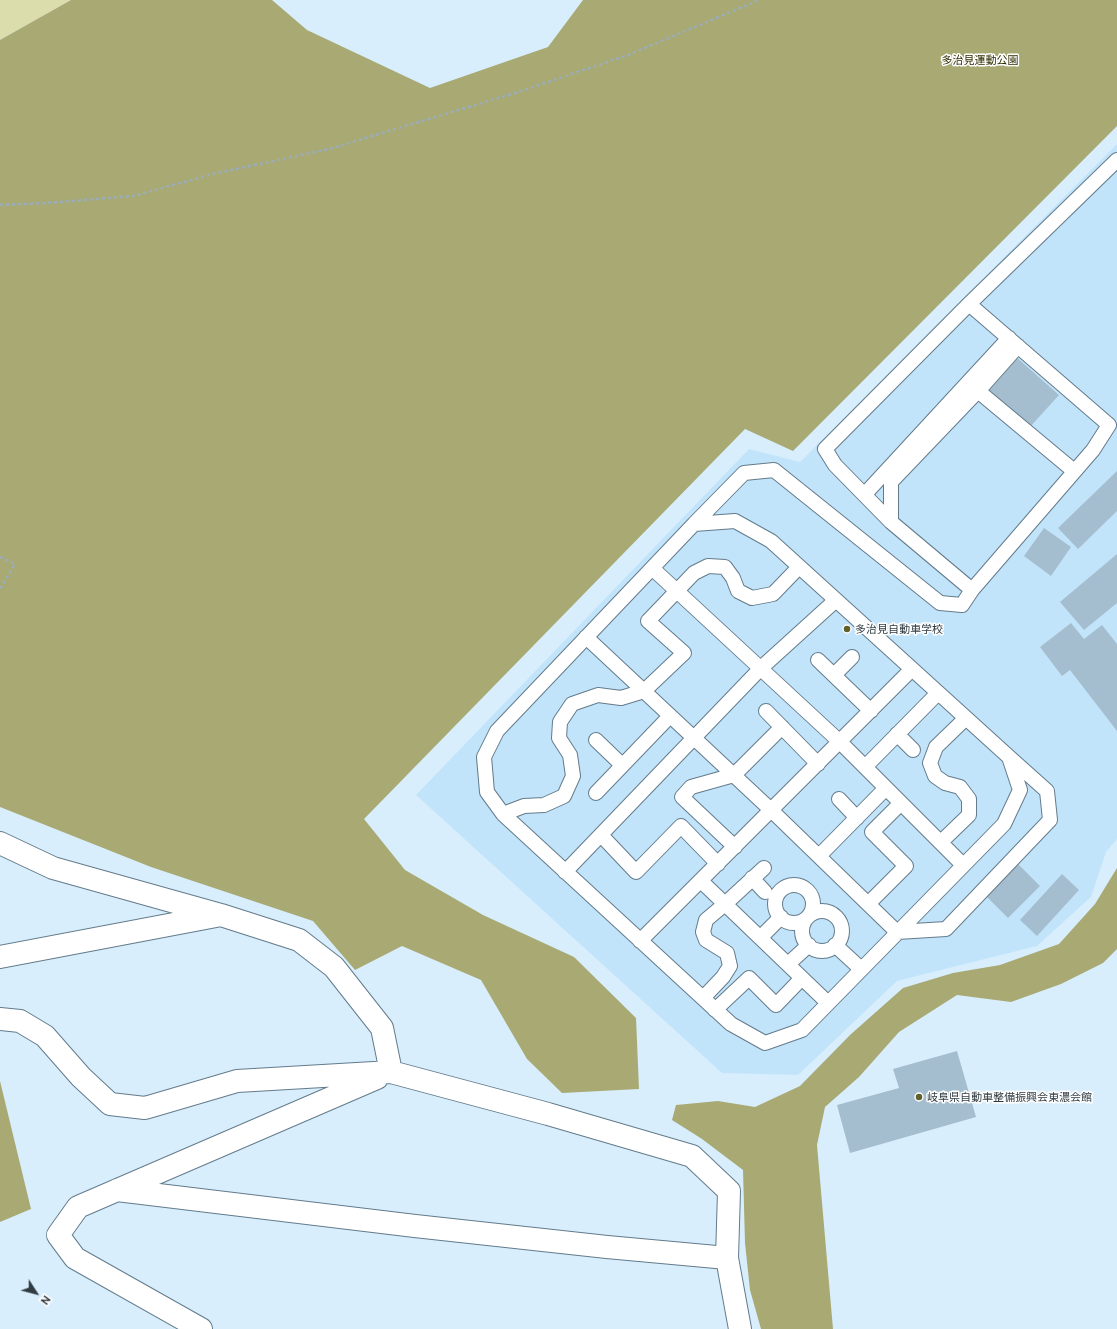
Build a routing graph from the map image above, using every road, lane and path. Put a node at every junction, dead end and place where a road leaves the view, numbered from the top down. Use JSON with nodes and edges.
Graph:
{"nodes":[{"id":1,"x":760,"y":0,"type":"edge"},
{"id":2,"x":1117,"y":160,"type":"edge"},
{"id":3,"x":0,"y":205,"type":"edge"},
{"id":4,"x":969,"y":304,"type":"junction"},
{"id":5,"x":1013,"y":342,"type":"junction"},
{"id":6,"x":978,"y":391,"type":"junction"},
{"id":7,"x":1074,"y":471,"type":"junction"},
{"id":8,"x":865,"y":494,"type":"junction"},
{"id":9,"x":891,"y":522,"type":"junction"},
{"id":10,"x":694,"y":524,"type":"junction"},
{"id":11,"x":0,"y":557,"type":"edge"},
{"id":12,"x":799,"y":567,"type":"junction"},
{"id":13,"x":652,"y":568,"type":"junction"},
{"id":14,"x":0,"y":589,"type":"edge"},
{"id":15,"x":677,"y":590,"type":"junction"},
{"id":16,"x":972,"y":590,"type":"junction"},
{"id":17,"x":836,"y":600,"type":"junction"},
{"id":18,"x":586,"y":637,"type":"junction"},
{"id":19,"x":852,"y":657,"type":"dead end"},
{"id":20,"x":818,"y":660,"type":"dead end"},
{"id":21,"x":761,"y":668,"type":"junction"},
{"id":22,"x":912,"y":669,"type":"junction"},
{"id":23,"x":834,"y":675,"type":"junction"},
{"id":24,"x":644,"y":691,"type":"junction"},
{"id":25,"x":938,"y":693,"type":"junction"},
{"id":26,"x":766,"y":711,"type":"dead end"},
{"id":27,"x":871,"y":711,"type":"junction"},
{"id":28,"x":670,"y":716,"type":"junction"},
{"id":29,"x":966,"y":718,"type":"junction"},
{"id":30,"x":782,"y":727,"type":"junction"},
{"id":31,"x":898,"y":734,"type":"junction"},
{"id":32,"x":693,"y":737,"type":"junction"},
{"id":33,"x":596,"y":740,"type":"dead end"},
{"id":34,"x":840,"y":742,"type":"junction"},
{"id":35,"x":913,"y":750,"type":"dead end"},
{"id":36,"x":1009,"y":757,"type":"junction"},
{"id":37,"x":818,"y":764,"type":"junction"},
{"id":38,"x":622,"y":765,"type":"junction"},
{"id":39,"x":865,"y":767,"type":"junction"},
{"id":40,"x":734,"y":775,"type":"junction"},
{"id":41,"x":886,"y":788,"type":"junction"},
{"id":42,"x":596,"y":793,"type":"dead end"},
{"id":43,"x":839,"y":800,"type":"dead end"},
{"id":44,"x":902,"y":803,"type":"junction"},
{"id":45,"x":771,"y":810,"type":"junction"},
{"id":46,"x":504,"y":814,"type":"junction"},
{"id":47,"x":857,"y":818,"type":"junction"},
{"id":48,"x":601,"y":835,"type":"junction"},
{"id":49,"x":941,"y":842,"type":"junction"},
{"id":50,"x":0,"y":843,"type":"edge"},
{"id":51,"x":734,"y":847,"type":"junction"},
{"id":52,"x":819,"y":856,"type":"junction"},
{"id":53,"x":0,"y":860,"type":"edge"},
{"id":54,"x":718,"y":864,"type":"junction"},
{"id":55,"x":964,"y":865,"type":"junction"},
{"id":56,"x":53,"y":868,"type":"junction"},
{"id":57,"x":764,"y":868,"type":"dead end"},
{"id":58,"x":565,"y":872,"type":"junction"},
{"id":59,"x":752,"y":878,"type":"junction"},
{"id":60,"x":701,"y":881,"type":"junction"},
{"id":61,"x":765,"y":892,"type":"dead end"},
{"id":62,"x":726,"y":904,"type":"junction"},
{"id":63,"x":868,"y":904,"type":"junction"},
{"id":64,"x":221,"y":915,"type":"junction"},
{"id":65,"x":781,"y":917,"type":"junction"},
{"id":66,"x":807,"y":917,"type":"junction"},
{"id":67,"x":897,"y":932,"type":"junction"},
{"id":68,"x":761,"y":937,"type":"junction"},
{"id":69,"x":640,"y":941,"type":"junction"},
{"id":70,"x":808,"y":945,"type":"junction"},
{"id":71,"x":835,"y":945,"type":"junction"},
{"id":72,"x":0,"y":956,"type":"edge"},
{"id":73,"x":788,"y":964,"type":"junction"},
{"id":74,"x":861,"y":969,"type":"junction"},
{"id":75,"x":802,"y":978,"type":"junction"},
{"id":76,"x":702,"y":998,"type":"junction"},
{"id":77,"x":828,"y":1003,"type":"junction"},
{"id":78,"x":715,"y":1010,"type":"junction"},
{"id":79,"x":0,"y":1020,"type":"edge"},
{"id":80,"x":391,"y":1072,"type":"junction"},
{"id":81,"x":117,"y":1190,"type":"junction"},
{"id":82,"x":727,"y":1258,"type":"junction"},
{"id":83,"x":201,"y":1329,"type":"edge"},
{"id":84,"x":740,"y":1329,"type":"edge"}],
"edges":[{"from":1,"to":3,"type":"path"},
{"from":2,"to":4,"type":"lane"},
{"from":4,"to":5,"type":"lane"},
{"from":4,"to":8,"type":"lane"},
{"from":5,"to":6,"type":"lane"},
{"from":5,"to":7,"type":"lane"},
{"from":5,"to":8,"type":"lane"},
{"from":6,"to":7,"type":"lane"},
{"from":6,"to":9,"type":"lane"},
{"from":7,"to":16,"type":"lane"},
{"from":8,"to":9,"type":"lane"},
{"from":9,"to":16,"type":"lane"},
{"from":10,"to":12,"type":"lane"},
{"from":10,"to":13,"type":"lane"},
{"from":10,"to":16,"type":"lane"},
{"from":11,"to":14,"type":"path"},
{"from":12,"to":15,"type":"lane"},
{"from":12,"to":17,"type":"lane"},
{"from":13,"to":15,"type":"lane"},
{"from":13,"to":18,"type":"lane"},
{"from":15,"to":21,"type":"lane"},
{"from":15,"to":24,"type":"lane"},
{"from":17,"to":21,"type":"lane"},
{"from":17,"to":22,"type":"lane"},
{"from":18,"to":24,"type":"lane"},
{"from":18,"to":46,"type":"lane"},
{"from":19,"to":23,"type":"lane"},
{"from":20,"to":23,"type":"lane"},
{"from":21,"to":32,"type":"lane"},
{"from":21,"to":34,"type":"lane"},
{"from":22,"to":25,"type":"lane"},
{"from":22,"to":27,"type":"lane"},
{"from":23,"to":27,"type":"lane"},
{"from":24,"to":28,"type":"lane"},
{"from":24,"to":46,"type":"lane"},
{"from":25,"to":29,"type":"lane"},
{"from":25,"to":31,"type":"lane"},
{"from":26,"to":30,"type":"lane"},
{"from":27,"to":34,"type":"lane"},
{"from":28,"to":32,"type":"lane"},
{"from":28,"to":38,"type":"lane"},
{"from":29,"to":36,"type":"lane"},
{"from":29,"to":49,"type":"lane"},
{"from":30,"to":37,"type":"lane"},
{"from":30,"to":40,"type":"lane"},
{"from":31,"to":35,"type":"lane"},
{"from":31,"to":39,"type":"lane"},
{"from":32,"to":40,"type":"lane"},
{"from":32,"to":48,"type":"lane"},
{"from":33,"to":38,"type":"lane"},
{"from":34,"to":37,"type":"lane"},
{"from":34,"to":39,"type":"lane"},
{"from":36,"to":55,"type":"lane"},
{"from":36,"to":67,"type":"lane"},
{"from":37,"to":45,"type":"lane"},
{"from":38,"to":42,"type":"lane"},
{"from":39,"to":41,"type":"lane"},
{"from":40,"to":45,"type":"lane"},
{"from":40,"to":51,"type":"lane"},
{"from":41,"to":44,"type":"lane"},
{"from":41,"to":47,"type":"lane"},
{"from":43,"to":47,"type":"lane"},
{"from":44,"to":49,"type":"lane"},
{"from":44,"to":63,"type":"lane"},
{"from":45,"to":51,"type":"lane"},
{"from":45,"to":52,"type":"lane"},
{"from":46,"to":58,"type":"lane"},
{"from":47,"to":52,"type":"lane"},
{"from":48,"to":54,"type":"lane"},
{"from":48,"to":58,"type":"lane"},
{"from":49,"to":55,"type":"lane"},
{"from":50,"to":56,"type":"street"},
{"from":51,"to":54,"type":"lane"},
{"from":52,"to":63,"type":"lane"},
{"from":53,"to":56,"type":"street"},
{"from":54,"to":60,"type":"lane"},
{"from":55,"to":67,"type":"lane"},
{"from":56,"to":64,"type":"street"},
{"from":57,"to":59,"type":"lane"},
{"from":58,"to":69,"type":"lane"},
{"from":59,"to":61,"type":"lane"},
{"from":59,"to":62,"type":"lane"},
{"from":60,"to":62,"type":"lane"},
{"from":60,"to":69,"type":"lane"},
{"from":62,"to":68,"type":"lane"},
{"from":62,"to":76,"type":"lane"},
{"from":63,"to":67,"type":"lane"},
{"from":64,"to":72,"type":"street"},
{"from":64,"to":80,"type":"street"},
{"from":65,"to":66,"type":"lane"},
{"from":65,"to":66,"type":"lane"},
{"from":65,"to":68,"type":"lane"},
{"from":66,"to":70,"type":"lane"},
{"from":66,"to":71,"type":"lane"},
{"from":67,"to":74,"type":"lane"},
{"from":68,"to":73,"type":"lane"},
{"from":69,"to":76,"type":"lane"},
{"from":70,"to":71,"type":"lane"},
{"from":70,"to":73,"type":"lane"},
{"from":71,"to":74,"type":"lane"},
{"from":73,"to":75,"type":"lane"},
{"from":74,"to":77,"type":"lane"},
{"from":75,"to":77,"type":"lane"},
{"from":75,"to":78,"type":"lane"},
{"from":76,"to":78,"type":"lane"},
{"from":77,"to":78,"type":"lane"},
{"from":79,"to":80,"type":"street"},
{"from":80,"to":81,"type":"street"},
{"from":80,"to":82,"type":"street"},
{"from":81,"to":82,"type":"street"},
{"from":81,"to":83,"type":"street"},
{"from":82,"to":84,"type":"street"}]}
